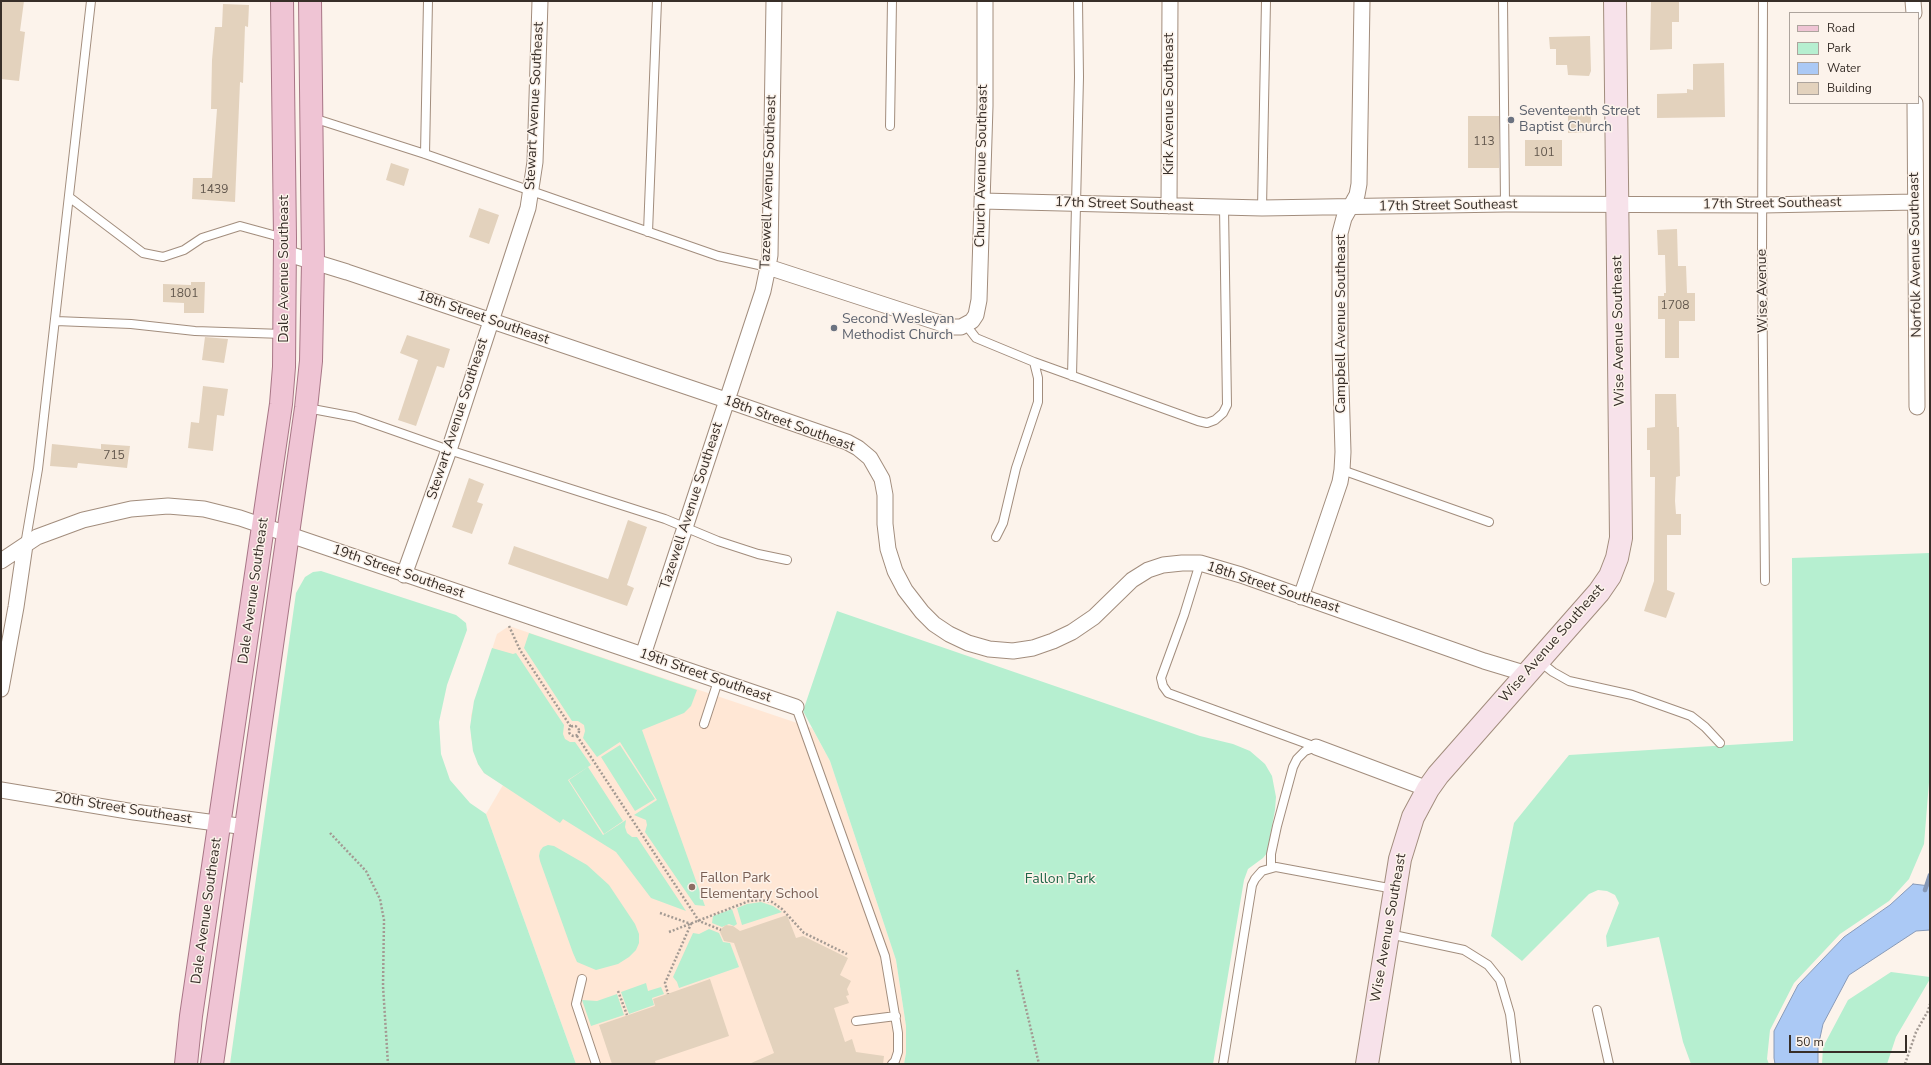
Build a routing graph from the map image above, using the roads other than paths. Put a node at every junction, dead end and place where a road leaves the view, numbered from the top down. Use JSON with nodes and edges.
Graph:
{"nodes":[{"id":1,"x":91,"y":1,"type":"edge"},
{"id":2,"x":282,"y":1,"type":"edge"},
{"id":3,"x":310,"y":1,"type":"edge"},
{"id":4,"x":428,"y":1,"type":"edge"},
{"id":5,"x":540,"y":1,"type":"edge"},
{"id":6,"x":657,"y":1,"type":"edge"},
{"id":7,"x":774,"y":1,"type":"edge"},
{"id":8,"x":892,"y":1,"type":"edge"},
{"id":9,"x":985,"y":1,"type":"edge"},
{"id":10,"x":1078,"y":1,"type":"edge"},
{"id":11,"x":1170,"y":1,"type":"edge"},
{"id":12,"x":1266,"y":1,"type":"edge"},
{"id":13,"x":1362,"y":1,"type":"edge"},
{"id":14,"x":1503,"y":1,"type":"edge"},
{"id":15,"x":1615,"y":1,"type":"edge"},
{"id":16,"x":1763,"y":1,"type":"edge"},
{"id":17,"x":1913,"y":1,"type":"edge"},
{"id":18,"x":1914,"y":12,"type":"edge"},
{"id":19,"x":1915,"y":104,"type":"edge"},
{"id":20,"x":312,"y":117,"type":"junction"},
{"id":21,"x":890,"y":126,"type":"dead end"},
{"id":22,"x":425,"y":154,"type":"junction"},
{"id":23,"x":532,"y":191,"type":"junction"},
{"id":24,"x":68,"y":197,"type":"junction"},
{"id":25,"x":982,"y":201,"type":"junction"},
{"id":26,"x":1915,"y":202,"type":"junction"},
{"id":27,"x":1075,"y":203,"type":"junction"},
{"id":28,"x":1504,"y":204,"type":"junction"},
{"id":29,"x":1618,"y":204,"type":"junction"},
{"id":30,"x":1763,"y":204,"type":"junction"},
{"id":31,"x":1169,"y":206,"type":"junction"},
{"id":32,"x":1224,"y":207,"type":"junction"},
{"id":33,"x":1262,"y":208,"type":"junction"},
{"id":34,"x":1349,"y":208,"type":"junction"},
{"id":35,"x":648,"y":232,"type":"junction"},
{"id":36,"x":285,"y":245,"type":"junction"},
{"id":37,"x":313,"y":262,"type":"junction"},
{"id":38,"x":768,"y":267,"type":"junction"},
{"id":39,"x":491,"y":320,"type":"junction"},
{"id":40,"x":56,"y":321,"type":"junction"},
{"id":41,"x":966,"y":325,"type":"junction"},
{"id":42,"x":285,"y":334,"type":"junction"},
{"id":43,"x":1034,"y":362,"type":"junction"},
{"id":44,"x":1072,"y":376,"type":"junction"},
{"id":45,"x":726,"y":400,"type":"junction"},
{"id":46,"x":1918,"y":407,"type":"dead end"},
{"id":47,"x":306,"y":408,"type":"junction"},
{"id":48,"x":449,"y":450,"type":"junction"},
{"id":49,"x":1342,"y":470,"type":"junction"},
{"id":50,"x":1489,"y":522,"type":"dead end"},
{"id":51,"x":263,"y":526,"type":"junction"},
{"id":52,"x":685,"y":527,"type":"junction"},
{"id":53,"x":288,"y":535,"type":"junction"},
{"id":54,"x":996,"y":537,"type":"dead end"},
{"id":55,"x":25,"y":545,"type":"junction"},
{"id":56,"x":787,"y":560,"type":"dead end"},
{"id":57,"x":1,"y":561,"type":"edge"},
{"id":58,"x":1200,"y":564,"type":"junction"},
{"id":59,"x":404,"y":575,"type":"junction"},
{"id":60,"x":1765,"y":581,"type":"dead end"},
{"id":61,"x":1301,"y":597,"type":"junction"},
{"id":62,"x":643,"y":655,"type":"junction"},
{"id":63,"x":1533,"y":667,"type":"junction"},
{"id":64,"x":718,"y":681,"type":"junction"},
{"id":65,"x":1,"y":689,"type":"edge"},
{"id":66,"x":796,"y":707,"type":"joint"},
{"id":67,"x":704,"y":724,"type":"dead end"},
{"id":68,"x":1720,"y":743,"type":"dead end"},
{"id":69,"x":1316,"y":747,"type":"junction"},
{"id":70,"x":1428,"y":789,"type":"junction"},
{"id":71,"x":1,"y":790,"type":"edge"},
{"id":72,"x":219,"y":823,"type":"junction"},
{"id":73,"x":246,"y":827,"type":"junction"},
{"id":74,"x":1271,"y":868,"type":"junction"},
{"id":75,"x":1395,"y":889,"type":"junction"},
{"id":76,"x":1388,"y":934,"type":"junction"},
{"id":77,"x":582,"y":979,"type":"dead end"},
{"id":78,"x":1597,"y":1010,"type":"dead end"},
{"id":79,"x":896,"y":1016,"type":"junction"},
{"id":80,"x":856,"y":1021,"type":"dead end"},
{"id":81,"x":186,"y":1064,"type":"edge"},
{"id":82,"x":212,"y":1064,"type":"edge"},
{"id":83,"x":596,"y":1064,"type":"edge"},
{"id":84,"x":892,"y":1064,"type":"edge"},
{"id":85,"x":1223,"y":1064,"type":"edge"},
{"id":86,"x":1367,"y":1064,"type":"edge"},
{"id":87,"x":1516,"y":1064,"type":"edge"},
{"id":88,"x":1609,"y":1064,"type":"edge"}],
"edges":[{"from":1,"to":24,"type":"lane"},
{"from":2,"to":36,"type":"main road","name":"Dale Avenue Southeast"},
{"from":3,"to":20,"type":"main road","name":"Dale Avenue Southeast"},
{"from":4,"to":22,"type":"lane"},
{"from":5,"to":23,"type":"street","name":"Stewart Avenue Southeast"},
{"from":6,"to":35,"type":"lane"},
{"from":7,"to":38,"type":"street","name":"Tazewell Avenue Southeast"},
{"from":8,"to":21,"type":"lane"},
{"from":9,"to":25,"type":"street","name":"Church Avenue Southeast"},
{"from":10,"to":27,"type":"lane"},
{"from":11,"to":31,"type":"street","name":"Kirk Avenue Southeast"},
{"from":12,"to":33,"type":"lane"},
{"from":13,"to":34,"type":"street","name":"Campbell Avenue Southeast"},
{"from":14,"to":28,"type":"lane"},
{"from":15,"to":29,"type":"street","name":"Wise Avenue Southeast"},
{"from":16,"to":30,"type":"lane","name":"Wise Avenue"},
{"from":17,"to":18,"type":"street"},
{"from":19,"to":26,"type":"street","name":"Norfolk Avenue Southeast"},
{"from":20,"to":22,"type":"lane"},
{"from":20,"to":37,"type":"main road","name":"Dale Avenue Southeast"},
{"from":22,"to":23,"type":"lane"},
{"from":23,"to":35,"type":"lane"},
{"from":23,"to":39,"type":"street","name":"Stewart Avenue Southeast"},
{"from":24,"to":36,"type":"lane"},
{"from":24,"to":40,"type":"lane"},
{"from":25,"to":27,"type":"street","name":"17th Street Southeast"},
{"from":25,"to":41,"type":"street","name":"Church Avenue Southeast"},
{"from":26,"to":30,"type":"street","name":"17th Street Southeast"},
{"from":26,"to":46,"type":"street","name":"Norfolk Avenue Southeast"},
{"from":27,"to":31,"type":"street","name":"17th Street Southeast"},
{"from":27,"to":44,"type":"lane"},
{"from":28,"to":29,"type":"street","name":"17th Street Southeast"},
{"from":28,"to":34,"type":"street","name":"17th Street Southeast"},
{"from":29,"to":30,"type":"street","name":"17th Street Southeast"},
{"from":29,"to":63,"type":"street","name":"Wise Avenue Southeast"},
{"from":30,"to":60,"type":"lane","name":"Wise Avenue"},
{"from":31,"to":32,"type":"street","name":"17th Street Southeast"},
{"from":32,"to":33,"type":"street","name":"17th Street Southeast"},
{"from":32,"to":44,"type":"lane"},
{"from":33,"to":34,"type":"street","name":"17th Street Southeast"},
{"from":34,"to":49,"type":"street","name":"Campbell Avenue Southeast"},
{"from":35,"to":38,"type":"lane"},
{"from":36,"to":37,"type":"street","name":"18th Street Southeast"},
{"from":36,"to":42,"type":"main road","name":"Dale Avenue Southeast"},
{"from":37,"to":39,"type":"street","name":"18th Street Southeast"},
{"from":37,"to":47,"type":"main road","name":"Dale Avenue Southeast"},
{"from":38,"to":41,"type":"street"},
{"from":38,"to":45,"type":"street","name":"Tazewell Avenue Southeast"},
{"from":39,"to":45,"type":"street","name":"18th Street Southeast"},
{"from":39,"to":48,"type":"street","name":"Stewart Avenue Southeast"},
{"from":40,"to":42,"type":"lane"},
{"from":40,"to":55,"type":"lane"},
{"from":41,"to":43,"type":"lane"},
{"from":42,"to":51,"type":"main road","name":"Dale Avenue Southeast"},
{"from":43,"to":44,"type":"lane"},
{"from":43,"to":54,"type":"lane"},
{"from":45,"to":52,"type":"street","name":"Tazewell Avenue Southeast"},
{"from":45,"to":58,"type":"street","name":"18th Street Southeast"},
{"from":47,"to":48,"type":"lane"},
{"from":47,"to":53,"type":"main road","name":"Dale Avenue Southeast"},
{"from":48,"to":52,"type":"lane"},
{"from":48,"to":59,"type":"street","name":"Stewart Avenue Southeast"},
{"from":49,"to":50,"type":"lane"},
{"from":49,"to":61,"type":"street","name":"Campbell Avenue Southeast"},
{"from":51,"to":53,"type":"street","name":"19th Street Southeast"},
{"from":51,"to":55,"type":"street","name":"19th Street Southeast"},
{"from":51,"to":72,"type":"main road","name":"Dale Avenue Southeast"},
{"from":52,"to":56,"type":"lane"},
{"from":52,"to":62,"type":"street","name":"Tazewell Avenue Southeast"},
{"from":53,"to":59,"type":"street","name":"19th Street Southeast"},
{"from":53,"to":73,"type":"main road","name":"Dale Avenue Southeast"},
{"from":55,"to":57,"type":"street","name":"19th Street Southeast"},
{"from":55,"to":65,"type":"street"},
{"from":58,"to":61,"type":"street","name":"18th Street Southeast"},
{"from":58,"to":69,"type":"lane"},
{"from":59,"to":62,"type":"street","name":"19th Street Southeast"},
{"from":61,"to":63,"type":"street","name":"18th Street Southeast"},
{"from":62,"to":64,"type":"street","name":"19th Street Southeast"},
{"from":63,"to":68,"type":"lane"},
{"from":63,"to":70,"type":"street","name":"Wise Avenue Southeast"},
{"from":64,"to":66,"type":"street","name":"19th Street Southeast"},
{"from":64,"to":67,"type":"lane"},
{"from":66,"to":79,"type":"lane"},
{"from":69,"to":70,"type":"street"},
{"from":69,"to":74,"type":"lane"},
{"from":70,"to":75,"type":"street","name":"Wise Avenue Southeast"},
{"from":71,"to":72,"type":"street","name":"20th Street Southeast"},
{"from":72,"to":73,"type":"street","name":"20th Street Southeast"},
{"from":72,"to":81,"type":"main road","name":"Dale Avenue Southeast"},
{"from":73,"to":82,"type":"main road","name":"Dale Avenue Southeast"},
{"from":74,"to":75,"type":"lane"},
{"from":74,"to":85,"type":"lane"},
{"from":75,"to":76,"type":"street","name":"Wise Avenue Southeast"},
{"from":76,"to":86,"type":"street","name":"Wise Avenue Southeast"},
{"from":76,"to":87,"type":"lane"},
{"from":77,"to":83,"type":"lane"},
{"from":78,"to":88,"type":"lane"},
{"from":79,"to":80,"type":"lane"},
{"from":79,"to":84,"type":"lane"}]}
